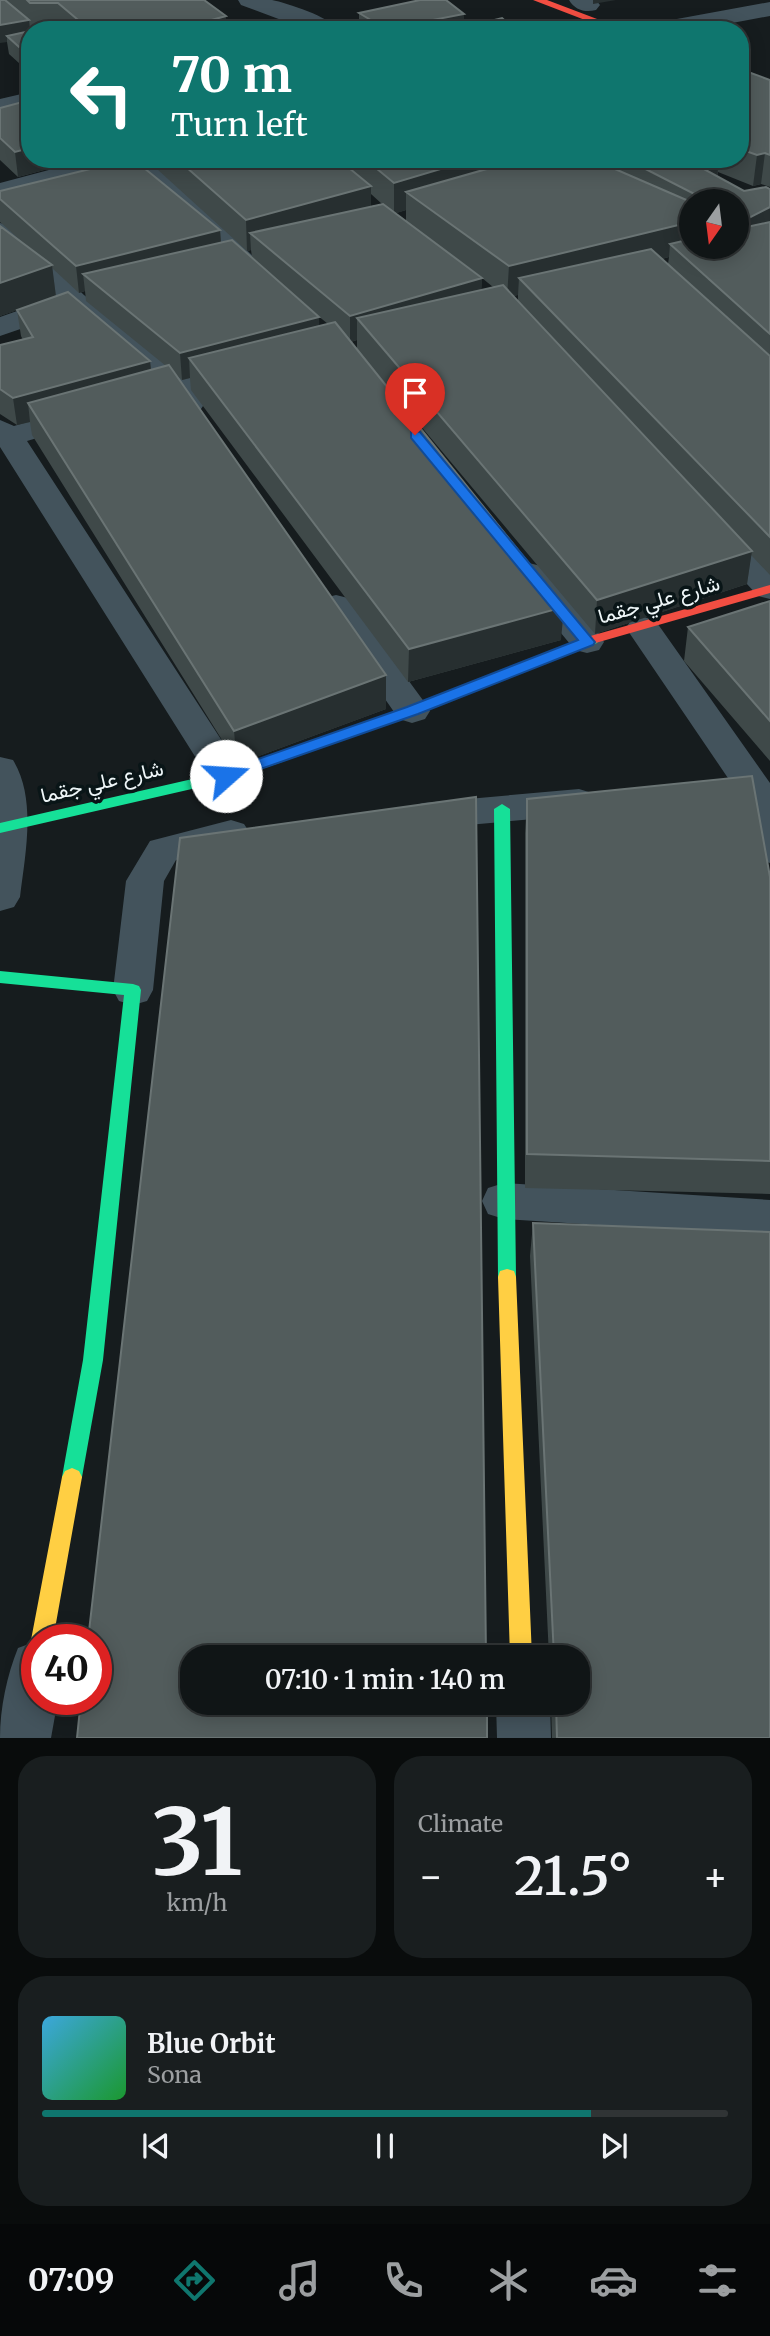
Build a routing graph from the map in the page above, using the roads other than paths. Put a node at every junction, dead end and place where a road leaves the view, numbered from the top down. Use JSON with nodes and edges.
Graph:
{"nodes":[{"id":1,"x":249,"y":0,"type":"edge"},
{"id":2,"x":538,"y":0,"type":"edge"},
{"id":3,"x":716,"y":0,"type":"edge"},
{"id":4,"x":770,"y":9,"type":"edge"},
{"id":5,"x":737,"y":15,"type":"junction"},
{"id":6,"x":309,"y":21,"type":"edge"},
{"id":7,"x":596,"y":21,"type":"edge"},
{"id":8,"x":704,"y":21,"type":"edge"},
{"id":9,"x":21,"y":101,"type":"edge"},
{"id":10,"x":0,"y":106,"type":"edge"},
{"id":11,"x":86,"y":168,"type":"edge"},
{"id":12,"x":144,"y":168,"type":"edge"},
{"id":13,"x":1,"y":190,"type":"edge"},
{"id":14,"x":0,"y":231,"type":"edge"},
{"id":15,"x":276,"y":249,"type":"edge"},
{"id":16,"x":225,"y":262,"type":"junction"},
{"id":17,"x":87,"y":298,"type":"junction"},
{"id":18,"x":288,"y":300,"type":"edge"},
{"id":19,"x":0,"y":327,"type":"edge"},
{"id":20,"x":270,"y":367,"type":"edge"},
{"id":21,"x":178,"y":386,"type":"junction"},
{"id":22,"x":209,"y":429,"type":"edge"},
{"id":23,"x":5,"y":433,"type":"edge"},
{"id":24,"x":696,"y":509,"type":"edge"},
{"id":25,"x":510,"y":549,"type":"edge"},
{"id":26,"x":317,"y":579,"type":"edge"},
{"id":27,"x":770,"y":589,"type":"edge"},
{"id":28,"x":643,"y":628,"type":"junction"},
{"id":29,"x":587,"y":642,"type":"junction"},
{"id":30,"x":412,"y":711,"type":"junction"},
{"id":31,"x":0,"y":769,"type":"edge"},
{"id":32,"x":226,"y":776,"type":"junction"},
{"id":33,"x":665,"y":797,"type":"edge"},
{"id":34,"x":765,"y":797,"type":"edge"},
{"id":35,"x":610,"y":799,"type":"edge"},
{"id":36,"x":502,"y":809,"type":"junction"},
{"id":37,"x":394,"y":819,"type":"edge"},
{"id":38,"x":5,"y":826,"type":"edge"},
{"id":39,"x":259,"y":831,"type":"edge"},
{"id":40,"x":770,"y":850,"type":"edge"},
{"id":41,"x":0,"y":897,"type":"edge"},
{"id":42,"x":0,"y":977,"type":"edge"},
{"id":43,"x":133,"y":990,"type":"junction"},
{"id":44,"x":504,"y":1201,"type":"junction"},
{"id":45,"x":770,"y":1218,"type":"edge"},
{"id":46,"x":45,"y":1624,"type":"edge"},
{"id":47,"x":521,"y":1645,"type":"edge"},
{"id":48,"x":28,"y":1715,"type":"edge"},
{"id":49,"x":523,"y":1715,"type":"edge"},
{"id":50,"x":24,"y":1738,"type":"edge"},
{"id":51,"x":524,"y":1738,"type":"edge"}],
"edges":[{"from":1,"to":6,"type":"street"},
{"from":2,"to":7,"type":"street"},
{"from":3,"to":5,"type":"street"},
{"from":4,"to":5,"type":"street"},
{"from":5,"to":8,"type":"street"},
{"from":9,"to":10,"type":"street"},
{"from":11,"to":13,"type":"street"},
{"from":12,"to":16,"type":"street"},
{"from":14,"to":17,"type":"street"},
{"from":15,"to":16,"type":"street"},
{"from":16,"to":18,"type":"street"},
{"from":17,"to":19,"type":"street"},
{"from":17,"to":21,"type":"street"},
{"from":20,"to":21,"type":"street"},
{"from":21,"to":22,"type":"street"},
{"from":21,"to":23,"type":"street"},
{"from":23,"to":32,"type":"street"},
{"from":24,"to":27,"type":"street"},
{"from":25,"to":29,"type":"street"},
{"from":26,"to":30,"type":"street"},
{"from":27,"to":28,"type":"street","name":"شارع علي جقما"},
{"from":28,"to":29,"type":"street","name":"شارع علي جقما"},
{"from":28,"to":34,"type":"street"},
{"from":29,"to":30,"type":"street","name":"شارع علي جقما"},
{"from":30,"to":32,"type":"street","name":"شارع علي جقما"},
{"from":31,"to":38,"type":"street"},
{"from":32,"to":38,"type":"street","name":"شارع علي جقما"},
{"from":33,"to":34,"type":"street"},
{"from":34,"to":40,"type":"street"},
{"from":35,"to":36,"type":"street"},
{"from":36,"to":37,"type":"street"},
{"from":36,"to":44,"type":"street"},
{"from":38,"to":41,"type":"street"},
{"from":39,"to":43,"type":"street"},
{"from":42,"to":43,"type":"street"},
{"from":43,"to":46,"type":"street"},
{"from":44,"to":45,"type":"street"},
{"from":44,"to":47,"type":"street"},
{"from":48,"to":50,"type":"street"},
{"from":49,"to":51,"type":"street"}]}
